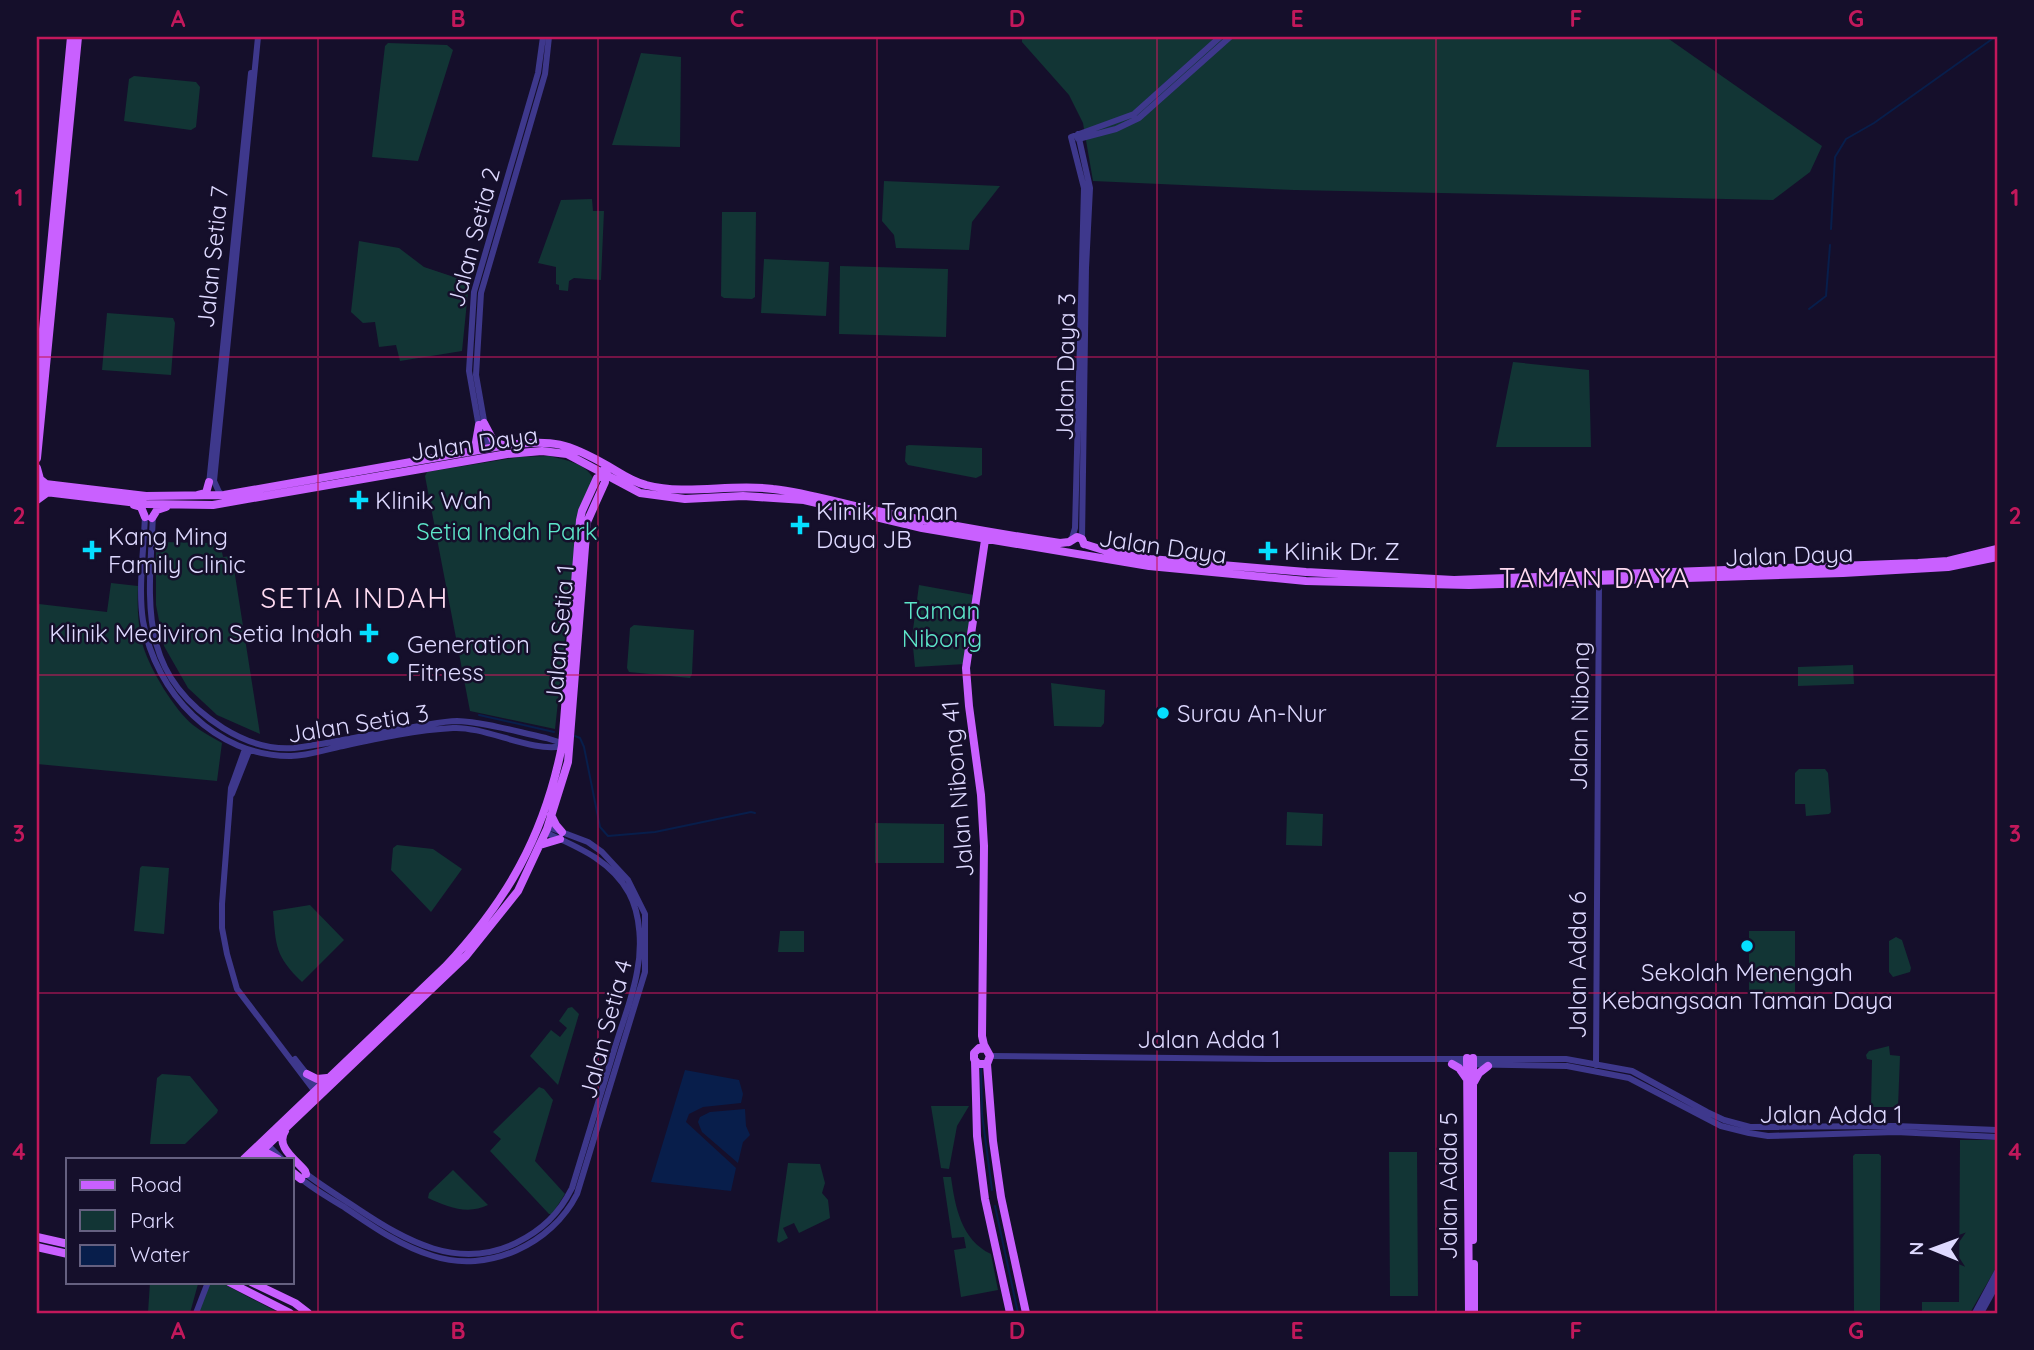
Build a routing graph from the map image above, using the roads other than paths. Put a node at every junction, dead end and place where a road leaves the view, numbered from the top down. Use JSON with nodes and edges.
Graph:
{"nodes":[{"id":1,"x":71,"y":37,"type":"edge"},
{"id":2,"x":78,"y":37,"type":"edge"},
{"id":3,"x":257,"y":37,"type":"edge"},
{"id":4,"x":546,"y":37,"type":"edge"},
{"id":5,"x":1220,"y":37,"type":"edge"},
{"id":6,"x":1230,"y":37,"type":"edge"},
{"id":7,"x":1095,"y":134,"type":"junction"},
{"id":8,"x":1075,"y":137,"type":"junction"},
{"id":9,"x":1085,"y":158,"type":"junction"},
{"id":10,"x":1087,"y":195,"type":"junction"},
{"id":11,"x":470,"y":332,"type":"junction"},
{"id":12,"x":476,"y":349,"type":"junction"},
{"id":13,"x":469,"y":365,"type":"junction"},
{"id":14,"x":37,"y":391,"type":"edge"},
{"id":15,"x":481,"y":424,"type":"junction"},
{"id":16,"x":507,"y":450,"type":"junction"},
{"id":17,"x":486,"y":451,"type":"junction"},
{"id":18,"x":462,"y":454,"type":"junction"},
{"id":19,"x":37,"y":458,"type":"edge"},
{"id":20,"x":588,"y":459,"type":"junction"},
{"id":21,"x":472,"y":461,"type":"junction"},
{"id":22,"x":37,"y":468,"type":"edge"},
{"id":23,"x":605,"y":474,"type":"junction"},
{"id":24,"x":340,"y":476,"type":"junction"},
{"id":25,"x":323,"y":479,"type":"junction"},
{"id":26,"x":633,"y":480,"type":"junction"},
{"id":27,"x":212,"y":481,"type":"junction"},
{"id":28,"x":37,"y":483,"type":"edge"},
{"id":29,"x":622,"y":483,"type":"junction"},
{"id":30,"x":335,"y":485,"type":"junction"},
{"id":31,"x":598,"y":487,"type":"junction"},
{"id":32,"x":48,"y":489,"type":"junction"},
{"id":33,"x":37,"y":491,"type":"edge"},
{"id":34,"x":195,"y":496,"type":"junction"},
{"id":35,"x":208,"y":496,"type":"junction"},
{"id":36,"x":226,"y":499,"type":"junction"},
{"id":37,"x":37,"y":500,"type":"edge"},
{"id":38,"x":150,"y":500,"type":"junction"},
{"id":39,"x":126,"y":501,"type":"junction"},
{"id":40,"x":172,"y":504,"type":"junction"},
{"id":41,"x":149,"y":517,"type":"junction"},
{"id":42,"x":985,"y":540,"type":"junction"},
{"id":43,"x":1070,"y":540,"type":"junction"},
{"id":44,"x":1083,"y":542,"type":"junction"},
{"id":45,"x":1997,"y":549,"type":"edge"},
{"id":46,"x":1076,"y":553,"type":"junction"},
{"id":47,"x":1997,"y":556,"type":"edge"},
{"id":48,"x":1599,"y":578,"type":"junction"},
{"id":49,"x":571,"y":709,"type":"junction"},
{"id":50,"x":564,"y":721,"type":"junction"},
{"id":51,"x":378,"y":732,"type":"junction"},
{"id":52,"x":393,"y":736,"type":"junction"},
{"id":53,"x":234,"y":739,"type":"junction"},
{"id":54,"x":366,"y":741,"type":"junction"},
{"id":55,"x":546,"y":742,"type":"junction"},
{"id":56,"x":562,"y":746,"type":"junction"},
{"id":57,"x":247,"y":748,"type":"junction"},
{"id":58,"x":264,"y":750,"type":"junction"},
{"id":59,"x":243,"y":759,"type":"junction"},
{"id":60,"x":558,"y":766,"type":"junction"},
{"id":61,"x":565,"y":777,"type":"junction"},
{"id":62,"x":550,"y":793,"type":"junction"},
{"id":63,"x":551,"y":815,"type":"junction"},
{"id":64,"x":547,"y":829,"type":"junction"},
{"id":65,"x":561,"y":836,"type":"junction"},
{"id":66,"x":540,"y":845,"type":"junction"},
{"id":67,"x":1597,"y":858,"type":"joint"},
{"id":68,"x":522,"y":862,"type":"junction"},
{"id":69,"x":502,"y":912,"type":"junction"},
{"id":70,"x":486,"y":920,"type":"junction"},
{"id":71,"x":484,"y":936,"type":"junction"},
{"id":72,"x":280,"y":1042,"type":"junction"},
{"id":73,"x":985,"y":1054,"type":"junction"},
{"id":74,"x":1427,"y":1060,"type":"junction"},
{"id":75,"x":975,"y":1061,"type":"junction"},
{"id":76,"x":1470,"y":1062,"type":"junction"},
{"id":77,"x":1452,"y":1064,"type":"junction"},
{"id":78,"x":1488,"y":1066,"type":"junction"},
{"id":79,"x":1596,"y":1068,"type":"junction"},
{"id":80,"x":307,"y":1074,"type":"junction"},
{"id":81,"x":330,"y":1077,"type":"junction"},
{"id":82,"x":1470,"y":1082,"type":"junction"},
{"id":83,"x":319,"y":1093,"type":"junction"},
{"id":84,"x":304,"y":1112,"type":"junction"},
{"id":85,"x":1997,"y":1130,"type":"edge"},
{"id":86,"x":1997,"y":1137,"type":"edge"},
{"id":87,"x":268,"y":1140,"type":"junction"},
{"id":88,"x":245,"y":1158,"type":"edge"},
{"id":89,"x":256,"y":1158,"type":"edge"},
{"id":90,"x":257,"y":1158,"type":"edge"},
{"id":91,"x":278,"y":1158,"type":"edge"},
{"id":92,"x":279,"y":1158,"type":"edge"},
{"id":93,"x":290,"y":1158,"type":"edge"},
{"id":94,"x":294,"y":1158,"type":"edge"},
{"id":95,"x":294,"y":1158,"type":"edge"},
{"id":96,"x":294,"y":1163,"type":"edge"},
{"id":97,"x":294,"y":1172,"type":"edge"},
{"id":98,"x":303,"y":1177,"type":"junction"},
{"id":99,"x":1001,"y":1196,"type":"junction"},
{"id":100,"x":985,"y":1199,"type":"junction"},
{"id":101,"x":37,"y":1237,"type":"edge"},
{"id":102,"x":66,"y":1244,"type":"edge"},
{"id":103,"x":37,"y":1247,"type":"edge"},
{"id":104,"x":66,"y":1254,"type":"edge"},
{"id":105,"x":1997,"y":1272,"type":"edge"},
{"id":106,"x":201,"y":1284,"type":"edge"},
{"id":107,"x":207,"y":1284,"type":"edge"},
{"id":108,"x":233,"y":1284,"type":"edge"},
{"id":109,"x":255,"y":1284,"type":"edge"},
{"id":110,"x":1997,"y":1284,"type":"edge"},
{"id":111,"x":194,"y":1313,"type":"edge"},
{"id":112,"x":290,"y":1313,"type":"edge"},
{"id":113,"x":308,"y":1313,"type":"edge"},
{"id":114,"x":1010,"y":1313,"type":"edge"},
{"id":115,"x":1026,"y":1313,"type":"edge"},
{"id":116,"x":1469,"y":1313,"type":"edge"},
{"id":117,"x":1474,"y":1313,"type":"edge"},
{"id":118,"x":1975,"y":1313,"type":"edge"},
{"id":119,"x":1981,"y":1313,"type":"edge"}],
"edges":[{"from":1,"to":14,"type":"main road"},
{"from":2,"to":19,"type":"main road"},
{"from":3,"to":27,"type":"street","name":"Jalan Setia 7"},
{"from":4,"to":11,"type":"street","name":"Jalan Setia 2"},
{"from":4,"to":12,"type":"street","name":"Jalan Setia 2"},
{"from":5,"to":8,"type":"street"},
{"from":6,"to":7,"type":"street"},
{"from":7,"to":8,"type":"street"},
{"from":7,"to":9,"type":"street"},
{"from":8,"to":9,"type":"street"},
{"from":8,"to":10,"type":"street"},
{"from":9,"to":10,"type":"street"},
{"from":10,"to":43,"type":"street","name":"Jalan Daya 3"},
{"from":10,"to":44,"type":"street","name":"Jalan Daya 3"},
{"from":11,"to":12,"type":"street"},
{"from":11,"to":13,"type":"street","name":"Jalan Setia 2"},
{"from":12,"to":13,"type":"street"},
{"from":12,"to":15,"type":"street","name":"Jalan Setia 2"},
{"from":13,"to":15,"type":"street","name":"Jalan Setia 2"},
{"from":15,"to":16,"type":"main road"},
{"from":15,"to":17,"type":"street","name":"Jalan Setia 2"},
{"from":15,"to":18,"type":"main road"},
{"from":16,"to":17,"type":"main road","name":"Jalan Daya"},
{"from":16,"to":20,"type":"main road","name":"Jalan Daya"},
{"from":16,"to":21,"type":"main road","name":"Jalan Daya"},
{"from":17,"to":18,"type":"main road","name":"Jalan Daya"},
{"from":17,"to":21,"type":"main road"},
{"from":18,"to":24,"type":"main road","name":"Jalan Daya"},
{"from":20,"to":23,"type":"main road"},
{"from":20,"to":26,"type":"main road","name":"Jalan Daya"},
{"from":20,"to":31,"type":"main road"},
{"from":21,"to":30,"type":"main road","name":"Jalan Daya"},
{"from":22,"to":32,"type":"main road"},
{"from":23,"to":26,"type":"main road"},
{"from":23,"to":29,"type":"main road","name":"Jalan Daya"},
{"from":23,"to":31,"type":"main road","name":"Jalan Setia 1"},
{"from":24,"to":25,"type":"main road","name":"Jalan Daya"},
{"from":24,"to":30,"type":"main road"},
{"from":25,"to":30,"type":"main road"},
{"from":25,"to":36,"type":"main road","name":"Jalan Daya"},
{"from":26,"to":43,"type":"main road","name":"Jalan Daya"},
{"from":27,"to":34,"type":"main road"},
{"from":27,"to":35,"type":"street","name":"Jalan Setia 7"},
{"from":27,"to":36,"type":"street"},
{"from":28,"to":32,"type":"main road","name":"Jalan Daya"},
{"from":29,"to":31,"type":"main road"},
{"from":29,"to":42,"type":"main road","name":"Jalan Daya"},
{"from":30,"to":36,"type":"main road","name":"Jalan Daya"},
{"from":31,"to":49,"type":"main road","name":"Jalan Setia 1"},
{"from":31,"to":50,"type":"main road","name":"Jalan Setia 1"},
{"from":32,"to":33,"type":"main road","name":"Jalan Daya"},
{"from":32,"to":37,"type":"main road"},
{"from":32,"to":38,"type":"main road","name":"Jalan Daya"},
{"from":32,"to":39,"type":"main road","name":"Jalan Daya"},
{"from":34,"to":35,"type":"main road","name":"Jalan Daya"},
{"from":34,"to":38,"type":"main road","name":"Jalan Daya"},
{"from":35,"to":36,"type":"main road","name":"Jalan Daya"},
{"from":36,"to":40,"type":"main road","name":"Jalan Daya"},
{"from":38,"to":39,"type":"main road","name":"Jalan Daya"},
{"from":38,"to":40,"type":"main road","name":"Jalan Daya"},
{"from":38,"to":41,"type":"street","name":"Jalan Setia 3"},
{"from":39,"to":41,"type":"main road"},
{"from":40,"to":41,"type":"main road"},
{"from":41,"to":53,"type":"street","name":"Jalan Setia 3"},
{"from":42,"to":46,"type":"main road","name":"Jalan Daya"},
{"from":42,"to":73,"type":"main road","name":"Jalan Nibong 41"},
{"from":43,"to":44,"type":"main road"},
{"from":43,"to":46,"type":"main road"},
{"from":44,"to":46,"type":"main road"},
{"from":44,"to":48,"type":"main road","name":"Jalan Daya"},
{"from":45,"to":48,"type":"main road","name":"Jalan Daya"},
{"from":46,"to":48,"type":"main road","name":"Jalan Daya"},
{"from":47,"to":48,"type":"main road","name":"Jalan Daya"},
{"from":48,"to":67,"type":"street","name":"Jalan Nibong"},
{"from":49,"to":56,"type":"main road"},
{"from":49,"to":61,"type":"main road","name":"Jalan Setia 1"},
{"from":50,"to":55,"type":"street"},
{"from":50,"to":56,"type":"main road","name":"Jalan Setia 1"},
{"from":51,"to":52,"type":"street"},
{"from":51,"to":54,"type":"street"},
{"from":51,"to":55,"type":"street","name":"Jalan Setia 3"},
{"from":51,"to":58,"type":"street","name":"Jalan Setia 3"},
{"from":52,"to":54,"type":"street","name":"Jalan Setia 3"},
{"from":52,"to":55,"type":"street","name":"Jalan Setia 3"},
{"from":53,"to":57,"type":"street"},
{"from":53,"to":58,"type":"street","name":"Jalan Setia 3"},
{"from":53,"to":59,"type":"street"},
{"from":54,"to":58,"type":"street","name":"Jalan Setia 3"},
{"from":55,"to":56,"type":"street","name":"Jalan Setia 3"},
{"from":55,"to":60,"type":"street"},
{"from":56,"to":60,"type":"main road","name":"Jalan Setia 1"},
{"from":56,"to":61,"type":"main road"},
{"from":57,"to":58,"type":"street","name":"Jalan Setia 3"},
{"from":57,"to":59,"type":"street"},
{"from":58,"to":59,"type":"street"},
{"from":59,"to":72,"type":"street"},
{"from":60,"to":62,"type":"main road","name":"Jalan Setia 1"},
{"from":61,"to":63,"type":"main road","name":"Jalan Setia 1"},
{"from":62,"to":64,"type":"main road"},
{"from":62,"to":68,"type":"main road","name":"Jalan Setia 1"},
{"from":63,"to":64,"type":"main road","name":"Jalan Setia 1"},
{"from":63,"to":65,"type":"main road"},
{"from":64,"to":65,"type":"street","name":"Jalan Setia 4"},
{"from":64,"to":66,"type":"main road","name":"Jalan Setia 1"},
{"from":64,"to":68,"type":"main road"},
{"from":65,"to":66,"type":"main road"},
{"from":65,"to":98,"type":"street","name":"Jalan Setia 4"},
{"from":66,"to":69,"type":"main road","name":"Jalan Setia 1"},
{"from":67,"to":79,"type":"street","name":"Jalan Adda 6"},
{"from":68,"to":70,"type":"main road","name":"Jalan Setia 1"},
{"from":69,"to":70,"type":"main road"},
{"from":69,"to":71,"type":"main road","name":"Jalan Setia 1"},
{"from":70,"to":71,"type":"main road"},
{"from":70,"to":81,"type":"main road","name":"Jalan Setia 1"},
{"from":71,"to":83,"type":"main road","name":"Jalan Setia 1"},
{"from":72,"to":80,"type":"street"},
{"from":72,"to":83,"type":"street"},
{"from":73,"to":74,"type":"street","name":"Jalan Adda 1"},
{"from":73,"to":75,"type":"main road","name":"Jalan Nibong 41"},
{"from":73,"to":75,"type":"main road"},
{"from":73,"to":99,"type":"main road"},
{"from":74,"to":76,"type":"street","name":"Jalan Adda 1"},
{"from":74,"to":77,"type":"street","name":"Jalan Adda 1"},
{"from":75,"to":100,"type":"main road","name":"Jalan Nibong 41"},
{"from":76,"to":77,"type":"street","name":"Jalan Adda 1"},
{"from":76,"to":78,"type":"street","name":"Jalan Adda 1"},
{"from":76,"to":79,"type":"street","name":"Jalan Adda 1"},
{"from":76,"to":82,"type":"main road","name":"Jalan Adda 5"},
{"from":77,"to":82,"type":"main road"},
{"from":78,"to":79,"type":"street","name":"Jalan Adda 1"},
{"from":78,"to":82,"type":"main road"},
{"from":79,"to":85,"type":"street","name":"Jalan Adda 1"},
{"from":79,"to":86,"type":"street","name":"Jalan Adda 1"},
{"from":80,"to":81,"type":"main road"},
{"from":80,"to":83,"type":"street"},
{"from":81,"to":83,"type":"main road","name":"Jalan Setia 1"},
{"from":82,"to":116,"type":"main road","name":"Jalan Adda 5"},
{"from":82,"to":117,"type":"main road","name":"Jalan Adda 5"},
{"from":83,"to":84,"type":"main road","name":"Jalan Setia 1"},
{"from":83,"to":87,"type":"main road","name":"Jalan Setia 1"},
{"from":84,"to":87,"type":"main road","name":"Jalan Setia 1"},
{"from":84,"to":94,"type":"main road"},
{"from":87,"to":88,"type":"main road","name":"Jalan Setia 1"},
{"from":87,"to":89,"type":"main road","name":"Jalan Setia 1"},
{"from":87,"to":92,"type":"street"},
{"from":87,"to":93,"type":"street","name":"Jalan Setia 4"},
{"from":90,"to":91,"type":"main road"},
{"from":95,"to":98,"type":"main road"},
{"from":96,"to":98,"type":"street","name":"Jalan Setia 4"},
{"from":97,"to":98,"type":"main road"},
{"from":99,"to":100,"type":"main road"},
{"from":99,"to":115,"type":"main road"},
{"from":100,"to":114,"type":"main road","name":"Jalan Nibong 41"},
{"from":101,"to":102,"type":"main road"},
{"from":103,"to":104,"type":"main road"},
{"from":105,"to":118,"type":"street"},
{"from":106,"to":111,"type":"street"},
{"from":107,"to":111,"type":"street"},
{"from":108,"to":112,"type":"main road"},
{"from":109,"to":113,"type":"main road"},
{"from":110,"to":119,"type":"street"}]}
